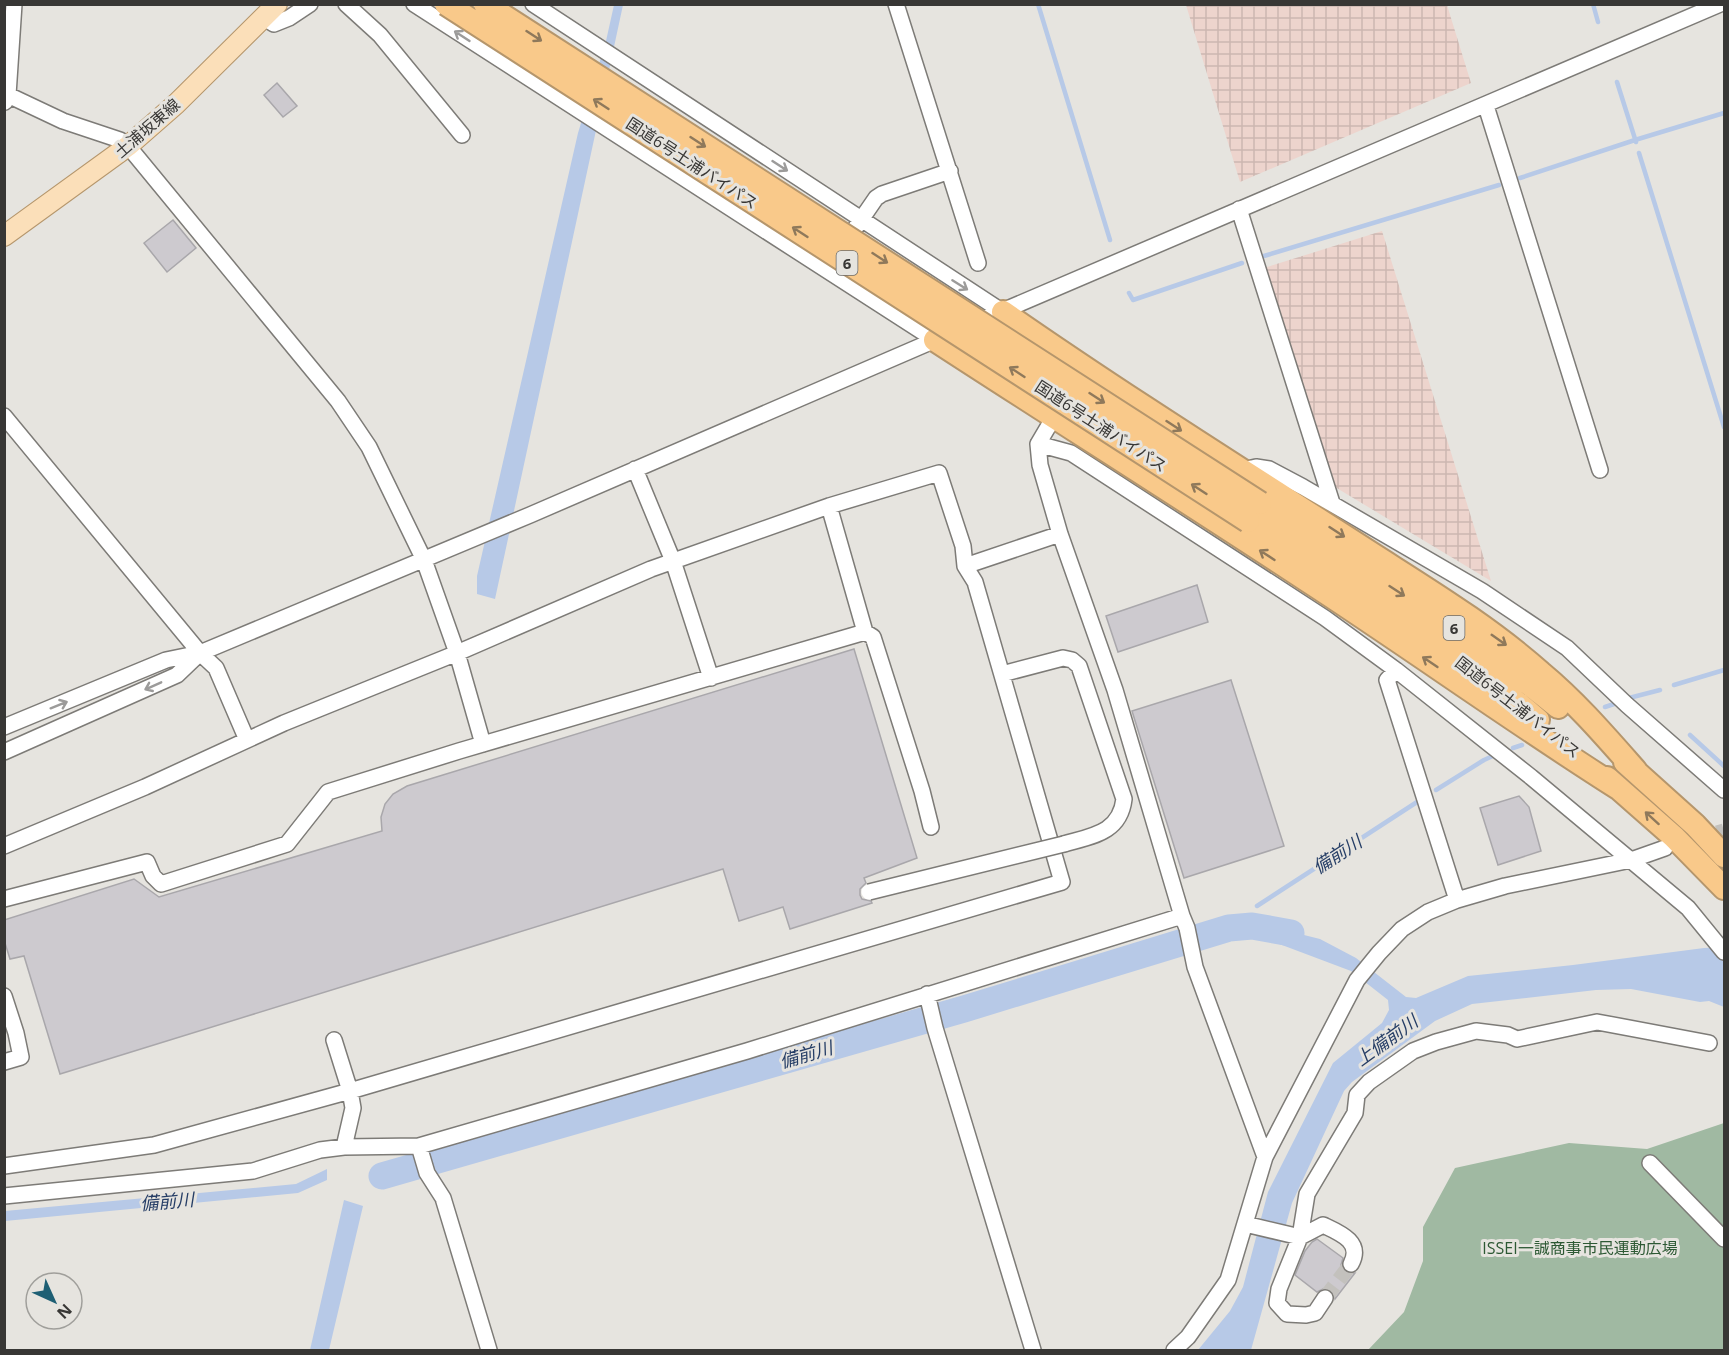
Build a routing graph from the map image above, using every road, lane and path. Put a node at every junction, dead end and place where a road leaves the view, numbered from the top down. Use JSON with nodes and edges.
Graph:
{"nodes":[{"id":1,"x":14,"y":4,"type":"edge"},
{"id":2,"x":310,"y":4,"type":"edge"},
{"id":3,"x":346,"y":4,"type":"edge"},
{"id":4,"x":414,"y":4,"type":"edge"},
{"id":5,"x":446,"y":4,"type":"edge"},
{"id":6,"x":485,"y":4,"type":"edge"},
{"id":7,"x":533,"y":4,"type":"edge"},
{"id":8,"x":896,"y":4,"type":"edge"},
{"id":9,"x":1720,"y":4,"type":"edge"},
{"id":10,"x":271,"y":11,"type":"edge"},
{"id":11,"x":6,"y":100,"type":"edge"},
{"id":12,"x":1486,"y":105,"type":"junction"},
{"id":13,"x":462,"y":135,"type":"dead end"},
{"id":14,"x":129,"y":146,"type":"junction"},
{"id":15,"x":950,"y":171,"type":"junction"},
{"id":16,"x":1239,"y":209,"type":"junction"},
{"id":17,"x":861,"y":220,"type":"junction"},
{"id":18,"x":4,"y":236,"type":"edge"},
{"id":19,"x":978,"y":262,"type":"dead end"},
{"id":20,"x":827,"y":271,"type":"junction"},
{"id":21,"x":1003,"y":312,"type":"junction"},
{"id":22,"x":935,"y":340,"type":"junction"},
{"id":23,"x":1072,"y":360,"type":"junction"},
{"id":24,"x":4,"y":416,"type":"edge"},
{"id":25,"x":1053,"y":417,"type":"junction"},
{"id":26,"x":1038,"y":444,"type":"junction"},
{"id":27,"x":635,"y":470,"type":"junction"},
{"id":28,"x":1243,"y":470,"type":"junction"},
{"id":29,"x":1600,"y":470,"type":"dead end"},
{"id":30,"x":1332,"y":503,"type":"junction"},
{"id":31,"x":829,"y":506,"type":"junction"},
{"id":32,"x":1254,"y":512,"type":"junction"},
{"id":33,"x":1060,"y":534,"type":"junction"},
{"id":34,"x":424,"y":560,"type":"junction"},
{"id":35,"x":673,"y":561,"type":"junction"},
{"id":36,"x":964,"y":566,"type":"junction"},
{"id":37,"x":866,"y":632,"type":"junction"},
{"id":38,"x":457,"y":652,"type":"junction"},
{"id":39,"x":200,"y":653,"type":"junction"},
{"id":40,"x":1396,"y":670,"type":"junction"},
{"id":41,"x":1002,"y":674,"type":"junction"},
{"id":42,"x":711,"y":678,"type":"junction"},
{"id":43,"x":4,"y":727,"type":"edge"},
{"id":44,"x":247,"y":741,"type":"junction"},
{"id":45,"x":483,"y":744,"type":"junction"},
{"id":46,"x":4,"y":752,"type":"edge"},
{"id":47,"x":1636,"y":771,"type":"junction"},
{"id":48,"x":1618,"y":788,"type":"junction"},
{"id":49,"x":1725,"y":790,"type":"edge"},
{"id":50,"x":932,"y":827,"type":"dead end"},
{"id":51,"x":4,"y":846,"type":"edge"},
{"id":52,"x":1665,"y":848,"type":"tunnel mouth"},
{"id":53,"x":1725,"y":856,"type":"edge"},
{"id":54,"x":1631,"y":860,"type":"junction"},
{"id":55,"x":1725,"y":888,"type":"edge"},
{"id":56,"x":869,"y":892,"type":"dead end"},
{"id":57,"x":4,"y":899,"type":"edge"},
{"id":58,"x":1457,"y":900,"type":"junction"},
{"id":59,"x":1184,"y":922,"type":"junction"},
{"id":60,"x":1725,"y":952,"type":"edge"},
{"id":61,"x":4,"y":996,"type":"edge"},
{"id":62,"x":929,"y":1002,"type":"junction"},
{"id":63,"x":334,"y":1040,"type":"dead end"},
{"id":64,"x":1709,"y":1043,"type":"dead end"},
{"id":65,"x":4,"y":1062,"type":"edge"},
{"id":66,"x":350,"y":1091,"type":"junction"},
{"id":67,"x":344,"y":1147,"type":"junction"},
{"id":68,"x":421,"y":1151,"type":"junction"},
{"id":69,"x":1265,"y":1157,"type":"junction"},
{"id":70,"x":1650,"y":1163,"type":"dead end"},
{"id":71,"x":4,"y":1166,"type":"edge"},
{"id":72,"x":4,"y":1196,"type":"edge"},
{"id":73,"x":1250,"y":1225,"type":"junction"},
{"id":74,"x":1295,"y":1236,"type":"junction"},
{"id":75,"x":1725,"y":1239,"type":"edge"},
{"id":76,"x":1351,"y":1264,"type":"dead end"},
{"id":77,"x":1325,"y":1298,"type":"tunnel mouth"},
{"id":78,"x":489,"y":1350,"type":"edge"},
{"id":79,"x":1033,"y":1350,"type":"edge"},
{"id":80,"x":1174,"y":1350,"type":"edge"}],
"edges":[{"from":1,"to":11,"type":"street"},
{"from":2,"to":10,"type":"street"},
{"from":3,"to":13,"type":"street"},
{"from":20,"to":4,"type":"street","one_way":true},
{"from":32,"to":5,"type":"highway","name":"国道6号土浦バイパス","number":"6","one_way":true,"bridge":true},
{"from":6,"to":32,"type":"highway","name":"国道6号土浦バイパス","number":"6","one_way":true,"bridge":true},
{"from":7,"to":17,"type":"street","one_way":true},
{"from":8,"to":15,"type":"street"},
{"from":9,"to":12,"type":"street"},
{"from":10,"to":14,"type":"main road","name":"土浦坂東線"},
{"from":11,"to":14,"type":"street"},
{"from":12,"to":16,"type":"street"},
{"from":12,"to":29,"type":"street"},
{"from":14,"to":18,"type":"main road","name":"土浦坂東線"},
{"from":14,"to":34,"type":"street"},
{"from":15,"to":17,"type":"street"},
{"from":15,"to":19,"type":"street"},
{"from":16,"to":21,"type":"street"},
{"from":16,"to":30,"type":"street"},
{"from":17,"to":20,"type":"street"},
{"from":17,"to":21,"type":"street","one_way":true},
{"from":20,"to":22,"type":"street"},
{"from":21,"to":22,"type":"street"},
{"from":21,"to":23,"type":"highway"},
{"from":22,"to":25,"type":"highway"},
{"from":22,"to":27,"type":"street"},
{"from":23,"to":25,"type":"street"},
{"from":23,"to":28,"type":"highway","one_way":true},
{"from":24,"to":39,"type":"street"},
{"from":25,"to":26,"type":"street"},
{"from":48,"to":25,"type":"highway","one_way":true},
{"from":26,"to":33,"type":"street"},
{"from":26,"to":40,"type":"street"},
{"from":27,"to":34,"type":"street"},
{"from":27,"to":35,"type":"street"},
{"from":28,"to":30,"type":"street"},
{"from":28,"to":47,"type":"highway","one_way":true},
{"from":30,"to":49,"type":"street"},
{"from":31,"to":35,"type":"street"},
{"from":31,"to":36,"type":"street"},
{"from":31,"to":37,"type":"street"},
{"from":32,"to":47,"type":"highway","name":"国道6号土浦バイパス","number":"6","one_way":true},
{"from":32,"to":48,"type":"highway","name":"国道6号土浦バイパス","number":"6"},
{"from":33,"to":36,"type":"street"},
{"from":33,"to":59,"type":"street"},
{"from":34,"to":38,"type":"street"},
{"from":34,"to":39,"type":"street"},
{"from":35,"to":38,"type":"street"},
{"from":35,"to":42,"type":"street"},
{"from":36,"to":41,"type":"street"},
{"from":37,"to":42,"type":"street"},
{"from":37,"to":50,"type":"street"},
{"from":38,"to":44,"type":"street"},
{"from":38,"to":45,"type":"street"},
{"from":43,"to":39,"type":"street","one_way":true},
{"from":39,"to":44,"type":"street"},
{"from":39,"to":46,"type":"street","one_way":true},
{"from":40,"to":54,"type":"street"},
{"from":40,"to":58,"type":"street"},
{"from":41,"to":56,"type":"street","bridge":true},
{"from":41,"to":66,"type":"street"},
{"from":42,"to":45,"type":"street"},
{"from":44,"to":51,"type":"street"},
{"from":45,"to":57,"type":"street"},
{"from":47,"to":53,"type":"highway","name":"国道6号土浦バイパス","number":"6"},
{"from":55,"to":48,"type":"highway","name":"国道6号土浦バイパス","number":"6","one_way":true},
{"from":52,"to":54,"type":"street"},
{"from":54,"to":58,"type":"street"},
{"from":54,"to":60,"type":"street"},
{"from":58,"to":69,"type":"street"},
{"from":59,"to":62,"type":"street"},
{"from":59,"to":69,"type":"street"},
{"from":61,"to":65,"type":"street"},
{"from":62,"to":68,"type":"street"},
{"from":62,"to":79,"type":"street"},
{"from":63,"to":66,"type":"street"},
{"from":64,"to":74,"type":"street"},
{"from":66,"to":67,"type":"street"},
{"from":66,"to":71,"type":"street"},
{"from":67,"to":68,"type":"street"},
{"from":67,"to":72,"type":"street"},
{"from":68,"to":78,"type":"street"},
{"from":69,"to":73,"type":"street"},
{"from":70,"to":75,"type":"street"},
{"from":73,"to":74,"type":"street"},
{"from":73,"to":80,"type":"street"},
{"from":74,"to":76,"type":"street"},
{"from":74,"to":77,"type":"street"}]}
